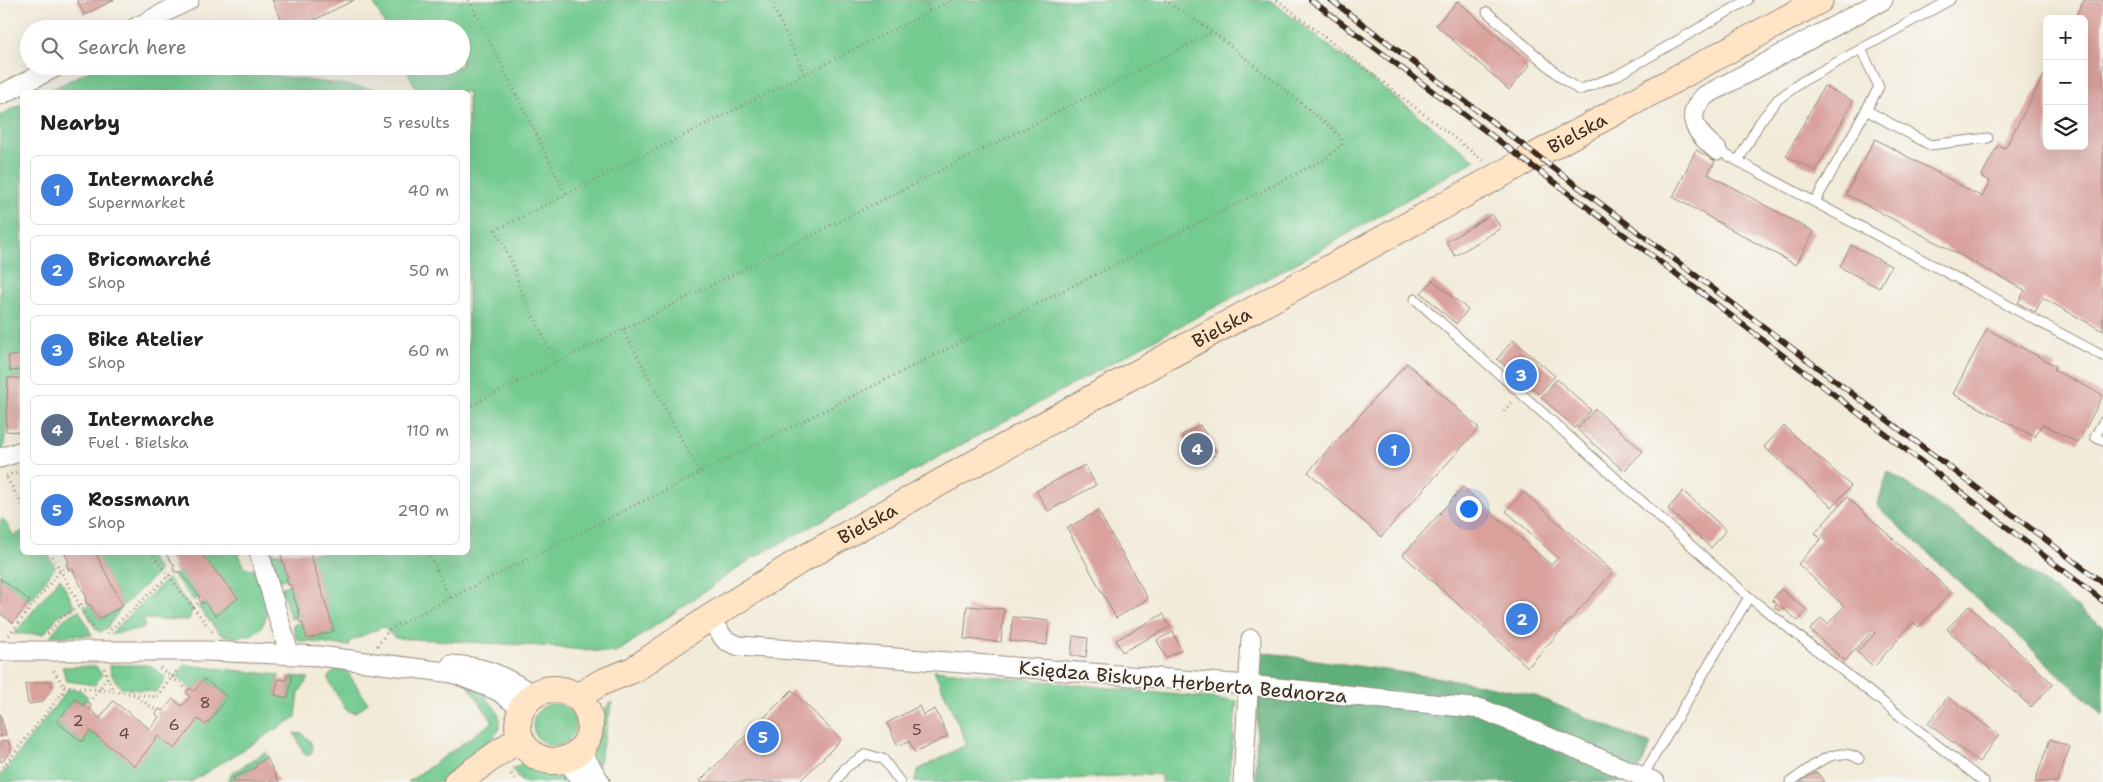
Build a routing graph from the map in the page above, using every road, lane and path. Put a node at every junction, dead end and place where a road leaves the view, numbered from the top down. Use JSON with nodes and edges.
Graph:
{"nodes":[{"id":1,"x":189,"y":0,"type":"edge"},
{"id":2,"x":469,"y":0,"type":"edge"},
{"id":3,"x":770,"y":0,"type":"edge"},
{"id":4,"x":925,"y":0,"type":"edge"},
{"id":5,"x":952,"y":0,"type":"edge"},
{"id":6,"x":1164,"y":0,"type":"edge"},
{"id":7,"x":1277,"y":0,"type":"edge"},
{"id":8,"x":1748,"y":0,"type":"edge"},
{"id":9,"x":1820,"y":0,"type":"edge"},
{"id":10,"x":1883,"y":0,"type":"edge"},
{"id":11,"x":1950,"y":0,"type":"edge"},
{"id":12,"x":930,"y":11,"type":"junction"},
{"id":13,"x":1487,"y":12,"type":"dead end"},
{"id":14,"x":150,"y":20,"type":"edge"},
{"id":15,"x":1213,"y":32,"type":"junction"},
{"id":16,"x":1861,"y":49,"type":"junction"},
{"id":17,"x":804,"y":73,"type":"junction"},
{"id":18,"x":40,"y":75,"type":"edge"},
{"id":19,"x":0,"y":95,"type":"edge"},
{"id":20,"x":1866,"y":110,"type":"junction"},
{"id":21,"x":1988,"y":138,"type":"dead end"},
{"id":22,"x":1717,"y":150,"type":"joint"},
{"id":23,"x":1484,"y":161,"type":"dead end"},
{"id":24,"x":1738,"y":161,"type":"junction"},
{"id":25,"x":566,"y":194,"type":"junction"},
{"id":26,"x":1815,"y":202,"type":"junction"},
{"id":27,"x":1415,"y":299,"type":"dead end"},
{"id":28,"x":623,"y":329,"type":"junction"},
{"id":29,"x":2103,"y":356,"type":"edge"},
{"id":30,"x":556,"y":362,"type":"junction"},
{"id":31,"x":470,"y":406,"type":"edge"},
{"id":32,"x":2103,"y":422,"type":"edge"},
{"id":33,"x":2103,"y":441,"type":"edge"},
{"id":34,"x":20,"y":452,"type":"edge"},
{"id":35,"x":0,"y":458,"type":"edge"},
{"id":36,"x":700,"y":474,"type":"junction"},
{"id":37,"x":7,"y":478,"type":"dead end"},
{"id":38,"x":20,"y":501,"type":"edge"},
{"id":39,"x":52,"y":555,"type":"edge"},
{"id":40,"x":152,"y":555,"type":"edge"},
{"id":41,"x":260,"y":555,"type":"edge"},
{"id":42,"x":429,"y":555,"type":"edge"},
{"id":43,"x":68,"y":567,"type":"dead end"},
{"id":44,"x":175,"y":570,"type":"dead end"},
{"id":45,"x":60,"y":571,"type":"junction"},
{"id":46,"x":168,"y":575,"type":"junction"},
{"id":47,"x":1749,"y":596,"type":"junction"},
{"id":48,"x":450,"y":598,"type":"junction"},
{"id":49,"x":200,"y":601,"type":"dead end"},
{"id":50,"x":86,"y":602,"type":"dead end"},
{"id":51,"x":80,"y":607,"type":"junction"},
{"id":52,"x":193,"y":608,"type":"junction"},
{"id":53,"x":709,"y":618,"type":"junction"},
{"id":54,"x":46,"y":636,"type":"dead end"},
{"id":55,"x":217,"y":638,"type":"dead end"},
{"id":56,"x":1250,"y":639,"type":"dead end"},
{"id":57,"x":7,"y":650,"type":"edge"},
{"id":58,"x":289,"y":654,"type":"junction"},
{"id":59,"x":102,"y":662,"type":"dead end"},
{"id":60,"x":49,"y":663,"type":"dead end"},
{"id":61,"x":373,"y":664,"type":"junction"},
{"id":62,"x":180,"y":665,"type":"dead end"},
{"id":63,"x":451,"y":665,"type":"dead end"},
{"id":64,"x":171,"y":677,"type":"junction"},
{"id":65,"x":107,"y":678,"type":"junction"},
{"id":66,"x":1248,"y":685,"type":"junction"},
{"id":67,"x":64,"y":686,"type":"junction"},
{"id":68,"x":98,"y":690,"type":"junction"},
{"id":69,"x":188,"y":690,"type":"dead end"},
{"id":70,"x":113,"y":691,"type":"junction"},
{"id":71,"x":132,"y":693,"type":"junction"},
{"id":72,"x":524,"y":700,"type":"junction"},
{"id":73,"x":89,"y":703,"type":"dead end"},
{"id":74,"x":582,"y":705,"type":"junction"},
{"id":75,"x":157,"y":711,"type":"dead end"},
{"id":76,"x":526,"y":746,"type":"junction"},
{"id":77,"x":573,"y":754,"type":"junction"},
{"id":78,"x":1859,"y":759,"type":"dead end"},
{"id":79,"x":0,"y":771,"type":"edge"},
{"id":80,"x":510,"y":774,"type":"dead end"},
{"id":81,"x":896,"y":780,"type":"edge"},
{"id":82,"x":1645,"y":780,"type":"edge"},
{"id":83,"x":457,"y":782,"type":"edge"},
{"id":84,"x":482,"y":782,"type":"edge"},
{"id":85,"x":516,"y":782,"type":"edge"},
{"id":86,"x":583,"y":782,"type":"edge"},
{"id":87,"x":600,"y":782,"type":"edge"},
{"id":88,"x":836,"y":782,"type":"edge"},
{"id":89,"x":1243,"y":782,"type":"edge"},
{"id":90,"x":1790,"y":782,"type":"edge"},
{"id":91,"x":1984,"y":782,"type":"edge"}],
"edges":[{"from":1,"to":14,"type":"street"},
{"from":2,"to":25,"type":"path"},
{"from":3,"to":17,"type":"path"},
{"from":4,"to":12,"type":"path"},
{"from":5,"to":12,"type":"path"},
{"from":6,"to":15,"type":"path"},
{"from":7,"to":23,"type":"path"},
{"from":8,"to":13,"type":"lane"},
{"from":9,"to":53,"type":"main road","name":"Bielska"},
{"from":10,"to":22,"type":"street"},
{"from":11,"to":16,"type":"lane"},
{"from":12,"to":17,"type":"path"},
{"from":15,"to":28,"type":"path"},
{"from":15,"to":36,"type":"path"},
{"from":16,"to":20,"type":"lane"},
{"from":16,"to":24,"type":"lane"},
{"from":17,"to":25,"type":"path"},
{"from":18,"to":19,"type":"street"},
{"from":20,"to":21,"type":"lane"},
{"from":20,"to":26,"type":"lane"},
{"from":22,"to":24,"type":"lane"},
{"from":24,"to":26,"type":"lane"},
{"from":25,"to":30,"type":"path"},
{"from":26,"to":29,"type":"lane"},
{"from":27,"to":47,"type":"lane"},
{"from":28,"to":30,"type":"path"},
{"from":28,"to":36,"type":"path"},
{"from":30,"to":31,"type":"path"},
{"from":32,"to":33,"type":"lane"},
{"from":34,"to":35,"type":"street"},
{"from":36,"to":48,"type":"path"},
{"from":37,"to":38,"type":"path"},
{"from":39,"to":45,"type":"path"},
{"from":40,"to":46,"type":"path"},
{"from":41,"to":58,"type":"street"},
{"from":42,"to":48,"type":"path"},
{"from":43,"to":45,"type":"path"},
{"from":44,"to":46,"type":"path"},
{"from":45,"to":51,"type":"path"},
{"from":45,"to":57,"type":"path"},
{"from":46,"to":51,"type":"path"},
{"from":46,"to":52,"type":"path"},
{"from":47,"to":82,"type":"lane"},
{"from":47,"to":91,"type":"lane"},
{"from":48,"to":61,"type":"path"},
{"from":49,"to":52,"type":"path"},
{"from":50,"to":51,"type":"path"},
{"from":51,"to":54,"type":"path"},
{"from":52,"to":55,"type":"path"},
{"from":53,"to":66,"type":"street","name":"Księdza Biskupa Herberta Bednorza"},
{"from":53,"to":74,"type":"main road","name":"Bielska"},
{"from":56,"to":66,"type":"street"},
{"from":57,"to":58,"type":"street"},
{"from":58,"to":61,"type":"street"},
{"from":59,"to":65,"type":"path"},
{"from":60,"to":67,"type":"path"},
{"from":61,"to":72,"type":"street"},
{"from":62,"to":64,"type":"path"},
{"from":63,"to":72,"type":"street"},
{"from":64,"to":69,"type":"path"},
{"from":64,"to":71,"type":"path"},
{"from":65,"to":68,"type":"path"},
{"from":65,"to":70,"type":"path"},
{"from":66,"to":82,"type":"street","name":"Księdza Biskupa Herberta Bednorza"},
{"from":66,"to":89,"type":"street"},
{"from":67,"to":68,"type":"path"},
{"from":67,"to":79,"type":"path"},
{"from":68,"to":70,"type":"path"},
{"from":68,"to":73,"type":"path"},
{"from":70,"to":71,"type":"path"},
{"from":71,"to":75,"type":"path"},
{"from":72,"to":74,"type":"main road"},
{"from":72,"to":76,"type":"main road"},
{"from":74,"to":77,"type":"main road"},
{"from":76,"to":77,"type":"main road"},
{"from":76,"to":83,"type":"main road"},
{"from":76,"to":84,"type":"main road"},
{"from":77,"to":86,"type":"street"},
{"from":77,"to":87,"type":"street"},
{"from":78,"to":90,"type":"lane"},
{"from":80,"to":85,"type":"path"},
{"from":81,"to":88,"type":"lane"}]}
